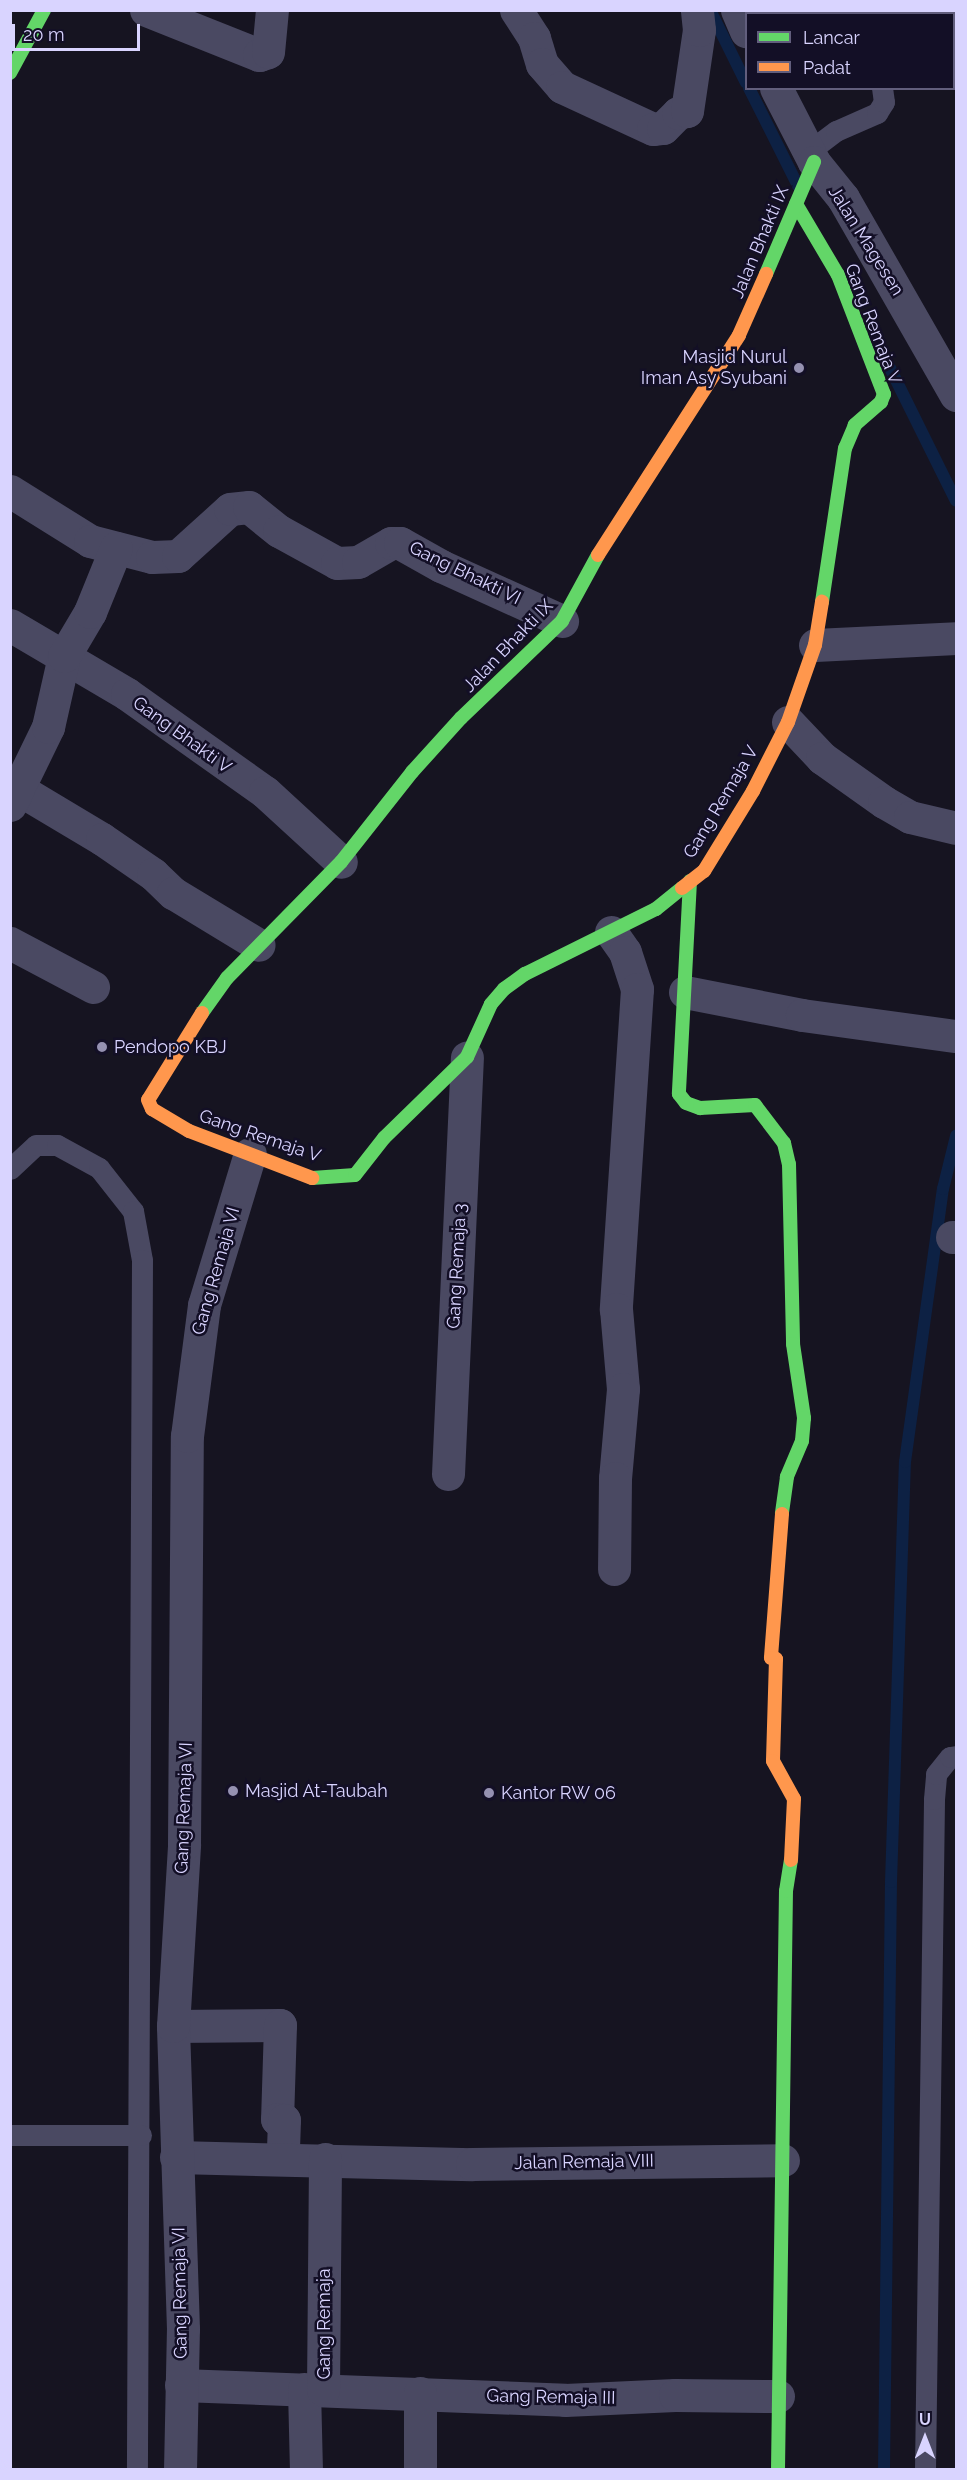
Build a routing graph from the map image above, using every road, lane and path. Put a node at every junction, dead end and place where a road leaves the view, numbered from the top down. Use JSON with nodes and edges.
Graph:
{"nodes":[{"id":1,"x":44,"y":10,"type":"edge"},
{"id":2,"x":146,"y":10,"type":"edge"},
{"id":3,"x":272,"y":10,"type":"edge"},
{"id":4,"x":516,"y":10,"type":"edge"},
{"id":5,"x":697,"y":10,"type":"edge"},
{"id":6,"x":737,"y":10,"type":"edge"},
{"id":7,"x":745,"y":27,"type":"edge"},
{"id":8,"x":10,"y":74,"type":"edge"},
{"id":9,"x":777,"y":90,"type":"edge"},
{"id":10,"x":882,"y":90,"type":"edge"},
{"id":11,"x":810,"y":163,"type":"junction"},
{"id":12,"x":797,"y":202,"type":"junction"},
{"id":13,"x":957,"y":395,"type":"edge"},
{"id":14,"x":10,"y":491,"type":"edge"},
{"id":15,"x":116,"y":548,"type":"junction"},
{"id":16,"x":562,"y":621,"type":"junction"},
{"id":17,"x":10,"y":625,"type":"edge"},
{"id":18,"x":957,"y":638,"type":"edge"},
{"id":19,"x":815,"y":645,"type":"junction"},
{"id":20,"x":64,"y":656,"type":"junction"},
{"id":21,"x":788,"y":722,"type":"junction"},
{"id":22,"x":13,"y":793,"type":"edge"},
{"id":23,"x":957,"y":828,"type":"edge"},
{"id":24,"x":341,"y":862,"type":"junction"},
{"id":25,"x":690,"y":881,"type":"junction"},
{"id":26,"x":611,"y":932,"type":"junction"},
{"id":27,"x":10,"y":944,"type":"edge"},
{"id":28,"x":259,"y":945,"type":"junction"},
{"id":29,"x":93,"y":987,"type":"dead end"},
{"id":30,"x":685,"y":992,"type":"junction"},
{"id":31,"x":957,"y":1036,"type":"edge"},
{"id":32,"x":467,"y":1057,"type":"junction"},
{"id":33,"x":148,"y":1101,"type":"joint"},
{"id":34,"x":250,"y":1154,"type":"junction"},
{"id":35,"x":10,"y":1169,"type":"edge"},
{"id":36,"x":448,"y":1474,"type":"dead end"},
{"id":37,"x":614,"y":1569,"type":"dead end"},
{"id":38,"x":957,"y":1756,"type":"edge"},
{"id":39,"x":173,"y":2026,"type":"junction"},
{"id":40,"x":10,"y":2135,"type":"edge"},
{"id":41,"x":141,"y":2135,"type":"junction"},
{"id":42,"x":176,"y":2157,"type":"junction"},
{"id":43,"x":283,"y":2158,"type":"junction"},
{"id":44,"x":325,"y":2159,"type":"junction"},
{"id":45,"x":783,"y":2160,"type":"junction"},
{"id":46,"x":181,"y":2385,"type":"junction"},
{"id":47,"x":314,"y":2389,"type":"junction"},
{"id":48,"x":420,"y":2393,"type":"junction"},
{"id":49,"x":778,"y":2396,"type":"junction"},
{"id":50,"x":137,"y":2469,"type":"edge"},
{"id":51,"x":180,"y":2469,"type":"edge"},
{"id":52,"x":306,"y":2469,"type":"edge"},
{"id":53,"x":420,"y":2469,"type":"edge"},
{"id":54,"x":778,"y":2469,"type":"edge"},
{"id":55,"x":925,"y":2469,"type":"edge"}],
"edges":[{"from":1,"to":8,"type":"street"},
{"from":2,"to":3,"type":"street"},
{"from":4,"to":5,"type":"street"},
{"from":6,"to":7,"type":"street"},
{"from":9,"to":11,"type":"street","name":"Jalan Magesen"},
{"from":10,"to":11,"type":"lane"},
{"from":11,"to":12,"type":"street","name":"Jalan Bhakti IX"},
{"from":11,"to":13,"type":"street","name":"Jalan Magesen"},
{"from":12,"to":16,"type":"street","name":"Jalan Bhakti IX"},
{"from":12,"to":19,"type":"street","name":"Gang Remaja V"},
{"from":14,"to":15,"type":"street","name":"Gang Bhakti VI"},
{"from":15,"to":16,"type":"street","name":"Gang Bhakti VI"},
{"from":15,"to":20,"type":"street"},
{"from":16,"to":24,"type":"street","name":"Jalan Bhakti IX"},
{"from":17,"to":20,"type":"street","name":"Gang Bhakti V"},
{"from":18,"to":19,"type":"street"},
{"from":19,"to":21,"type":"street","name":"Gang Remaja V"},
{"from":20,"to":22,"type":"street"},
{"from":20,"to":24,"type":"street","name":"Gang Bhakti V"},
{"from":21,"to":23,"type":"street"},
{"from":21,"to":25,"type":"street","name":"Gang Remaja V"},
{"from":22,"to":28,"type":"street"},
{"from":24,"to":28,"type":"street","name":"Jalan Bhakti IX"},
{"from":25,"to":26,"type":"street","name":"Gang Remaja V"},
{"from":25,"to":30,"type":"street"},
{"from":26,"to":32,"type":"street","name":"Gang Remaja V"},
{"from":26,"to":37,"type":"street"},
{"from":27,"to":29,"type":"street"},
{"from":28,"to":33,"type":"street","name":"Jalan Bhakti IX"},
{"from":30,"to":31,"type":"street"},
{"from":30,"to":45,"type":"street"},
{"from":32,"to":34,"type":"street","name":"Gang Remaja V"},
{"from":32,"to":36,"type":"street","name":"Gang Remaja 3"},
{"from":33,"to":34,"type":"street","name":"Gang Remaja V"},
{"from":34,"to":39,"type":"street","name":"Gang Remaja VI"},
{"from":35,"to":41,"type":"lane"},
{"from":38,"to":55,"type":"lane"},
{"from":39,"to":42,"type":"street","name":"Gang Remaja VI"},
{"from":39,"to":43,"type":"street"},
{"from":40,"to":41,"type":"lane"},
{"from":41,"to":50,"type":"lane"},
{"from":42,"to":43,"type":"street","name":"Jalan Remaja VIII"},
{"from":42,"to":46,"type":"street","name":"Gang Remaja VI"},
{"from":43,"to":44,"type":"street","name":"Jalan Remaja VIII"},
{"from":44,"to":45,"type":"street","name":"Jalan Remaja VIII"},
{"from":44,"to":47,"type":"street","name":"Gang Remaja"},
{"from":45,"to":49,"type":"street"},
{"from":46,"to":47,"type":"street","name":"Gang Remaja III"},
{"from":46,"to":51,"type":"street","name":"Gang Remaja VI"},
{"from":47,"to":48,"type":"street","name":"Gang Remaja III"},
{"from":47,"to":52,"type":"street","name":"Gang Remaja"},
{"from":48,"to":49,"type":"street","name":"Gang Remaja III"},
{"from":48,"to":53,"type":"street"},
{"from":49,"to":54,"type":"street"}]}
